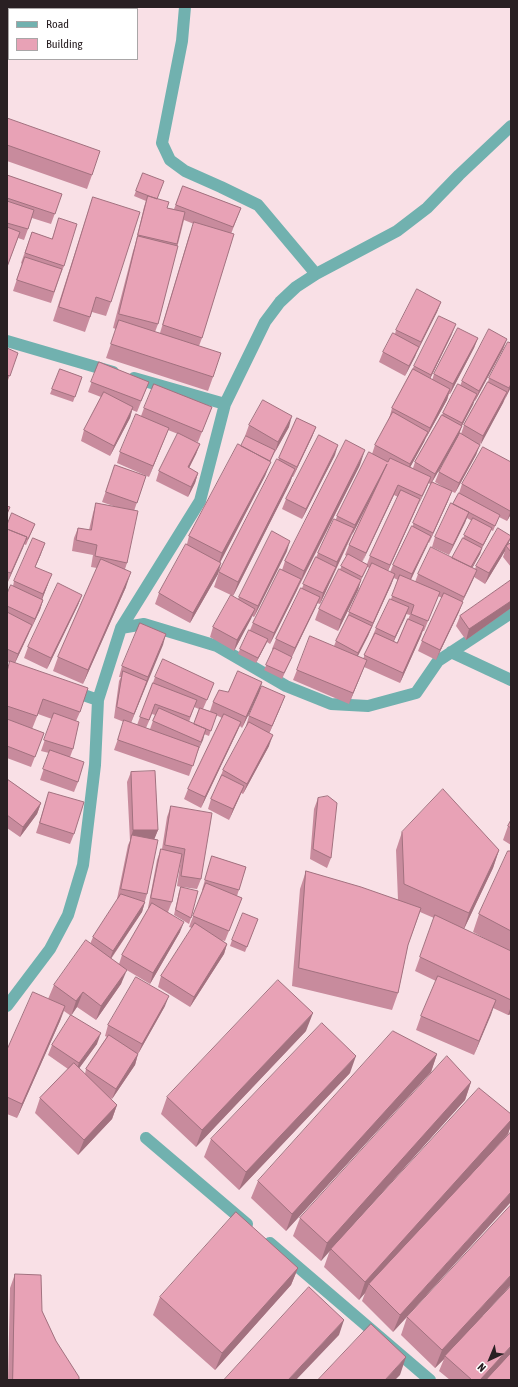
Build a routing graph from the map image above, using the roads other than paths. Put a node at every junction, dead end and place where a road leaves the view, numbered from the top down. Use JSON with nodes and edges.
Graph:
{"nodes":[{"id":1,"x":185,"y":7,"type":"edge"},
{"id":2,"x":511,"y":126,"type":"edge"},
{"id":3,"x":316,"y":274,"type":"junction"},
{"id":4,"x":7,"y":341,"type":"edge"},
{"id":5,"x":225,"y":404,"type":"junction"},
{"id":6,"x":511,"y":613,"type":"edge"},
{"id":7,"x":121,"y":628,"type":"junction"},
{"id":8,"x":451,"y":652,"type":"junction"},
{"id":9,"x":511,"y":680,"type":"edge"},
{"id":10,"x":56,"y":685,"type":"edge"},
{"id":11,"x":98,"y":700,"type":"junction"},
{"id":12,"x":7,"y":1006,"type":"edge"},
{"id":13,"x":146,"y":1138,"type":"dead end"},
{"id":14,"x":430,"y":1380,"type":"edge"}],
"edges":[{"from":1,"to":3,"type":"street"},
{"from":2,"to":3,"type":"street"},
{"from":3,"to":5,"type":"street"},
{"from":4,"to":5,"type":"street"},
{"from":5,"to":7,"type":"street"},
{"from":6,"to":8,"type":"street"},
{"from":7,"to":8,"type":"street"},
{"from":7,"to":11,"type":"street"},
{"from":8,"to":9,"type":"street"},
{"from":10,"to":11,"type":"street"},
{"from":11,"to":12,"type":"street"},
{"from":13,"to":14,"type":"street"}]}
